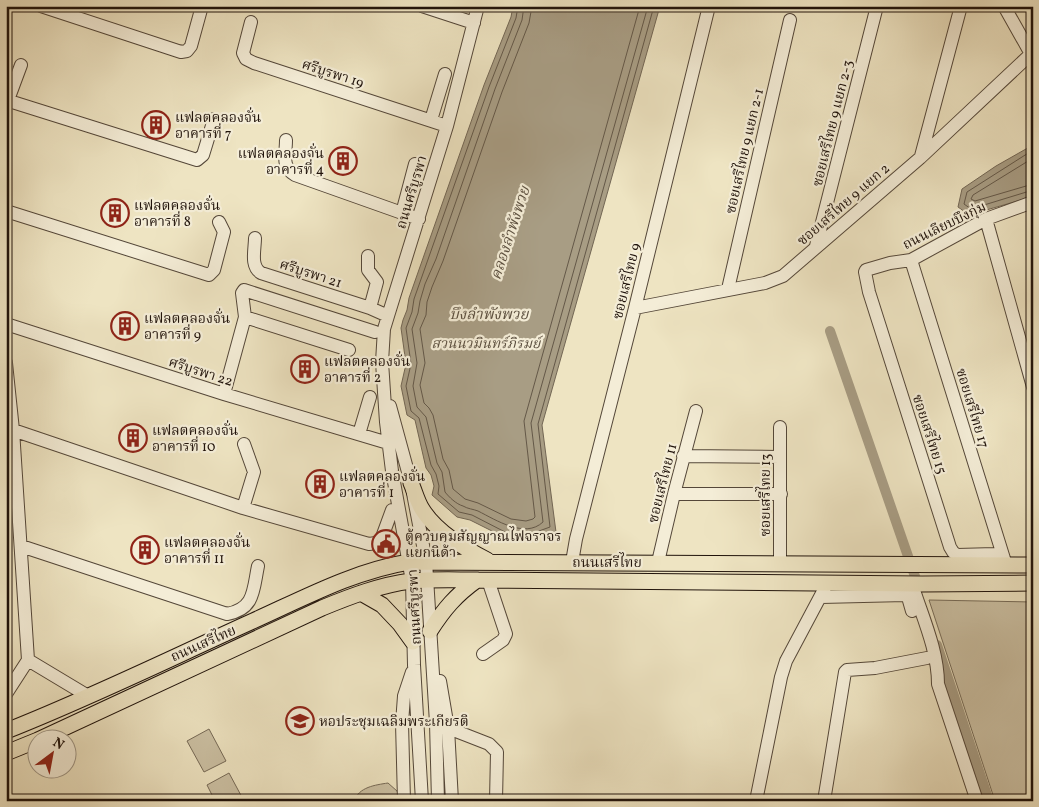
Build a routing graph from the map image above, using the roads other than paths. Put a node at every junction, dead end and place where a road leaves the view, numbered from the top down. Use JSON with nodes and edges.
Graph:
{"nodes":[{"id":1,"x":41,"y":6,"type":"edge"},
{"id":2,"x":202,"y":6,"type":"edge"},
{"id":3,"x":422,"y":6,"type":"edge"},
{"id":4,"x":478,"y":6,"type":"edge"},
{"id":5,"x":709,"y":6,"type":"edge"},
{"id":6,"x":878,"y":6,"type":"edge"},
{"id":7,"x":961,"y":6,"type":"edge"},
{"id":8,"x":1004,"y":6,"type":"edge"},
{"id":9,"x":456,"y":12,"type":"edge"},
{"id":10,"x":790,"y":20,"type":"dead end"},
{"id":11,"x":251,"y":22,"type":"dead end"},
{"id":12,"x":474,"y":23,"type":"junction"},
{"id":13,"x":1032,"y":53,"type":"edge"},
{"id":14,"x":21,"y":65,"type":"dead end"},
{"id":15,"x":444,"y":74,"type":"dead end"},
{"id":16,"x":7,"y":100,"type":"edge"},
{"id":17,"x":214,"y":119,"type":"dead end"},
{"id":18,"x":431,"y":120,"type":"junction"},
{"id":19,"x":447,"y":126,"type":"junction"},
{"id":20,"x":286,"y":140,"type":"dead end"},
{"id":21,"x":920,"y":158,"type":"junction"},
{"id":22,"x":415,"y":164,"type":"dead end"},
{"id":23,"x":1033,"y":202,"type":"edge"},
{"id":24,"x":6,"y":211,"type":"edge"},
{"id":25,"x":402,"y":213,"type":"junction"},
{"id":26,"x":419,"y":218,"type":"junction"},
{"id":27,"x":986,"y":220,"type":"junction"},
{"id":28,"x":219,"y":222,"type":"dead end"},
{"id":29,"x":255,"y":238,"type":"dead end"},
{"id":30,"x":816,"y":246,"type":"junction"},
{"id":31,"x":368,"y":256,"type":"dead end"},
{"id":32,"x":911,"y":260,"type":"junction"},
{"id":33,"x":866,"y":270,"type":"joint"},
{"id":34,"x":728,"y":289,"type":"junction"},
{"id":35,"x":370,"y":308,"type":"junction"},
{"id":36,"x":636,"y":308,"type":"junction"},
{"id":37,"x":388,"y":316,"type":"junction"},
{"id":38,"x":245,"y":317,"type":"junction"},
{"id":39,"x":6,"y":324,"type":"edge"},
{"id":40,"x":375,"y":332,"type":"dead end"},
{"id":41,"x":349,"y":350,"type":"dead end"},
{"id":42,"x":6,"y":363,"type":"edge"},
{"id":43,"x":384,"y":387,"type":"junction"},
{"id":44,"x":1033,"y":387,"type":"edge"},
{"id":45,"x":224,"y":394,"type":"junction"},
{"id":46,"x":370,"y":397,"type":"dead end"},
{"id":47,"x":696,"y":411,"type":"dead end"},
{"id":48,"x":780,"y":427,"type":"dead end"},
{"id":49,"x":13,"y":430,"type":"junction"},
{"id":50,"x":359,"y":434,"type":"junction"},
{"id":51,"x":388,"y":443,"type":"junction"},
{"id":52,"x":244,"y":444,"type":"dead end"},
{"id":53,"x":683,"y":456,"type":"junction"},
{"id":54,"x":779,"y":457,"type":"junction"},
{"id":55,"x":411,"y":483,"type":"junction"},
{"id":56,"x":674,"y":494,"type":"junction"},
{"id":57,"x":781,"y":494,"type":"junction"},
{"id":58,"x":243,"y":508,"type":"junction"},
{"id":59,"x":392,"y":510,"type":"dead end"},
{"id":60,"x":21,"y":546,"type":"junction"},
{"id":61,"x":426,"y":561,"type":"junction"},
{"id":62,"x":409,"y":562,"type":"junction"},
{"id":63,"x":491,"y":562,"type":"junction"},
{"id":64,"x":572,"y":562,"type":"junction"},
{"id":65,"x":658,"y":562,"type":"junction"},
{"id":66,"x":780,"y":563,"type":"junction"},
{"id":67,"x":1006,"y":565,"type":"junction"},
{"id":68,"x":1033,"y":565,"type":"edge"},
{"id":69,"x":258,"y":566,"type":"dead end"},
{"id":70,"x":428,"y":580,"type":"junction"},
{"id":71,"x":482,"y":580,"type":"junction"},
{"id":72,"x":412,"y":581,"type":"junction"},
{"id":73,"x":828,"y":582,"type":"junction"},
{"id":74,"x":1033,"y":583,"type":"edge"},
{"id":75,"x":912,"y":584,"type":"junction"},
{"id":76,"x":361,"y":593,"type":"junction"},
{"id":77,"x":821,"y":598,"type":"junction"},
{"id":78,"x":430,"y":631,"type":"junction"},
{"id":79,"x":414,"y":642,"type":"junction"},
{"id":80,"x":929,"y":652,"type":"junction"},
{"id":81,"x":484,"y":654,"type":"dead end"},
{"id":82,"x":28,"y":660,"type":"junction"},
{"id":83,"x":414,"y":665,"type":"junction"},
{"id":84,"x":432,"y":668,"type":"junction"},
{"id":85,"x":6,"y":694,"type":"edge"},
{"id":86,"x":88,"y":696,"type":"junction"},
{"id":87,"x":448,"y":728,"type":"junction"},
{"id":88,"x":60,"y":730,"type":"edge"},
{"id":89,"x":6,"y":731,"type":"edge"},
{"id":90,"x":28,"y":744,"type":"edge"},
{"id":91,"x":6,"y":753,"type":"edge"},
{"id":92,"x":438,"y":798,"type":"edge"},
{"id":93,"x":422,"y":799,"type":"edge"},
{"id":94,"x":404,"y":801,"type":"edge"},
{"id":95,"x":452,"y":801,"type":"edge"},
{"id":96,"x":496,"y":801,"type":"edge"},
{"id":97,"x":756,"y":801,"type":"edge"},
{"id":98,"x":824,"y":801,"type":"edge"},
{"id":99,"x":977,"y":801,"type":"edge"}],
"edges":[{"from":1,"to":2,"type":"street"},
{"from":3,"to":9,"type":"street"},
{"from":4,"to":12,"type":"street","name":"ถนนศรีบูรพา"},
{"from":5,"to":36,"type":"street","name":"ซอยเสรีไทย 9"},
{"from":6,"to":30,"type":"street","name":"ซอยเสรีไทย 9 แยก 2-3"},
{"from":7,"to":21,"type":"street"},
{"from":8,"to":13,"type":"street"},
{"from":9,"to":12,"type":"street"},
{"from":10,"to":34,"type":"street","name":"ซอยเสรีไทย 9 แยก 2-1"},
{"from":11,"to":18,"type":"street","name":"ศรีบูรพา 19"},
{"from":12,"to":19,"type":"street","name":"ถนนศรีบูรพา"},
{"from":13,"to":21,"type":"street","name":"ซอยเสรีไทย 9 แยก 2"},
{"from":14,"to":16,"type":"street"},
{"from":15,"to":18,"type":"street"},
{"from":16,"to":17,"type":"street"},
{"from":18,"to":19,"type":"street","name":"ศรีบูรพา 19"},
{"from":19,"to":26,"type":"street","name":"ถนนศรีบูรพา"},
{"from":20,"to":25,"type":"street"},
{"from":21,"to":30,"type":"street","name":"ซอยเสรีไทย 9 แยก 2"},
{"from":22,"to":25,"type":"street"},
{"from":23,"to":27,"type":"street","name":"ถนนเลียบบึงกุ่ม"},
{"from":24,"to":28,"type":"street"},
{"from":25,"to":26,"type":"street"},
{"from":26,"to":37,"type":"street","name":"ถนนศรีบูรพา"},
{"from":27,"to":32,"type":"street","name":"ถนนเลียบบึงกุ่ม"},
{"from":27,"to":44,"type":"street"},
{"from":29,"to":35,"type":"street","name":"ศรีบูรพา 21"},
{"from":30,"to":34,"type":"street","name":"ซอยเสรีไทย 9 แยก 2"},
{"from":31,"to":35,"type":"street"},
{"from":32,"to":33,"type":"street","name":"ถนนเลียบบึงกุ่ม"},
{"from":32,"to":67,"type":"street","name":"ซอยเสรีไทย 17"},
{"from":33,"to":67,"type":"street","name":"ซอยเสรีไทย 15"},
{"from":34,"to":36,"type":"street","name":"ซอยเสรีไทย 9 แยก 2"},
{"from":35,"to":37,"type":"street","name":"ศรีบูรพา 21"},
{"from":36,"to":64,"type":"street","name":"ซอยเสรีไทย 9"},
{"from":37,"to":43,"type":"street","name":"ถนนศรีบูรพา"},
{"from":38,"to":40,"type":"street"},
{"from":38,"to":41,"type":"street"},
{"from":38,"to":45,"type":"street"},
{"from":39,"to":45,"type":"street","name":"ศรีบูรพา 22"},
{"from":42,"to":49,"type":"street"},
{"from":43,"to":51,"type":"street","name":"ถนนศรีบูรพา"},
{"from":43,"to":55,"type":"street","name":"ถนนศรีบูรพา"},
{"from":45,"to":50,"type":"street","name":"ศรีบูรพา 22"},
{"from":46,"to":50,"type":"street"},
{"from":47,"to":53,"type":"street","name":"ซอยเสรีไทย 11"},
{"from":48,"to":54,"type":"street","name":"ซอยเสรีไทย 13"},
{"from":49,"to":58,"type":"street"},
{"from":49,"to":60,"type":"street"},
{"from":50,"to":51,"type":"street","name":"ศรีบูรพา 22"},
{"from":51,"to":62,"type":"street","name":"ถนนศรีบูรพา"},
{"from":52,"to":58,"type":"street"},
{"from":53,"to":54,"type":"street"},
{"from":53,"to":56,"type":"street","name":"ซอยเสรีไทย 11"},
{"from":54,"to":57,"type":"street","name":"ซอยเสรีไทย 13"},
{"from":55,"to":61,"type":"street","name":"ถนนศรีบูรพา"},
{"from":55,"to":63,"type":"main road"},
{"from":56,"to":57,"type":"street"},
{"from":56,"to":65,"type":"street","name":"ซอยเสรีไทย 11"},
{"from":57,"to":66,"type":"street","name":"ซอยเสรีไทย 13"},
{"from":58,"to":59,"type":"street"},
{"from":60,"to":69,"type":"street"},
{"from":60,"to":82,"type":"street"},
{"from":61,"to":62,"type":"main road","name":"ถนนเสรีไทย"},
{"from":61,"to":63,"type":"main road","name":"ถนนเสรีไทย"},
{"from":61,"to":70,"type":"street","name":"ถนนศรีบูรพา"},
{"from":62,"to":72,"type":"street","name":"ถนนศรีบูรพา"},
{"from":62,"to":86,"type":"main road","name":"ถนนเสรีไทย"},
{"from":63,"to":64,"type":"main road","name":"ถนนเสรีไทย"},
{"from":64,"to":65,"type":"main road","name":"ถนนเสรีไทย"},
{"from":65,"to":66,"type":"main road","name":"ถนนเสรีไทย"},
{"from":66,"to":67,"type":"main road","name":"ถนนเสรีไทย"},
{"from":67,"to":68,"type":"main road","name":"ถนนเสรีไทย"},
{"from":70,"to":71,"type":"main road","name":"ถนนเสรีไทย"},
{"from":70,"to":72,"type":"main road","name":"ถนนเสรีไทย"},
{"from":70,"to":78,"type":"street","name":"ถนนศรีบูรพา"},
{"from":71,"to":73,"type":"main road","name":"ถนนเสรีไทย"},
{"from":71,"to":78,"type":"main road"},
{"from":71,"to":81,"type":"street"},
{"from":72,"to":76,"type":"main road","name":"ถนนเสรีไทย"},
{"from":72,"to":79,"type":"street","name":"ถนนศรีบูรพา"},
{"from":73,"to":75,"type":"main road","name":"ถนนเสรีไทย"},
{"from":73,"to":77,"type":"street"},
{"from":74,"to":75,"type":"main road","name":"ถนนเสรีไทย"},
{"from":75,"to":80,"type":"street"},
{"from":76,"to":79,"type":"main road"},
{"from":76,"to":88,"type":"main road","name":"ถนนเสรีไทย"},
{"from":77,"to":80,"type":"street"},
{"from":77,"to":97,"type":"street"},
{"from":78,"to":84,"type":"street","name":"ถนนศรีบูรพา"},
{"from":79,"to":83,"type":"street","name":"ถนนศรีบูรพา"},
{"from":80,"to":98,"type":"street"},
{"from":80,"to":99,"type":"street"},
{"from":82,"to":85,"type":"street"},
{"from":82,"to":86,"type":"street"},
{"from":83,"to":93,"type":"street","name":"ถนนศรีบูรพา"},
{"from":83,"to":94,"type":"street"},
{"from":84,"to":87,"type":"street"},
{"from":84,"to":92,"type":"street","name":"ถนนศรีบูรพา"},
{"from":86,"to":89,"type":"main road","name":"ถนนเสรีไทย"},
{"from":87,"to":95,"type":"street"},
{"from":87,"to":96,"type":"street"},
{"from":90,"to":91,"type":"main road","name":"ถนนเสรีไทย"}]}
